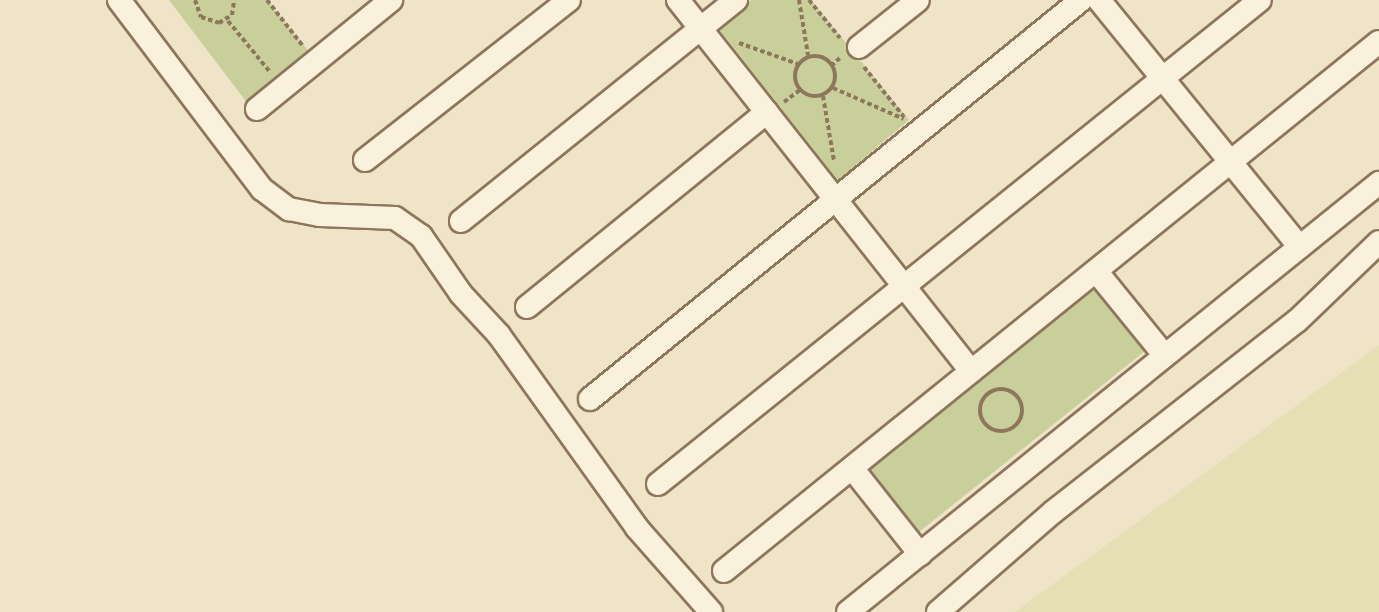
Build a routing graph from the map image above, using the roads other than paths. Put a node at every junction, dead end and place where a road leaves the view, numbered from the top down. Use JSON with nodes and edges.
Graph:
{"nodes":[{"id":1,"x":119,"y":0,"type":"edge"},
{"id":2,"x":391,"y":0,"type":"edge"},
{"id":3,"x":569,"y":0,"type":"edge"},
{"id":4,"x":678,"y":0,"type":"edge"},
{"id":5,"x":736,"y":0,"type":"edge"},
{"id":6,"x":918,"y":0,"type":"edge"},
{"id":7,"x":1081,"y":0,"type":"edge"},
{"id":8,"x":1099,"y":0,"type":"edge"},
{"id":9,"x":1260,"y":0,"type":"edge"},
{"id":10,"x":700,"y":28,"type":"junction"},
{"id":11,"x":1379,"y":42,"type":"edge"},
{"id":12,"x":853,"y":49,"type":"road end"},
{"id":13,"x":1162,"y":77,"type":"junction"},
{"id":14,"x":774,"y":108,"type":"junction"},
{"id":15,"x":257,"y":109,"type":"dead end"},
{"id":16,"x":365,"y":160,"type":"dead end"},
{"id":17,"x":1231,"y":162,"type":"junction"},
{"id":18,"x":1379,"y":183,"type":"edge"},
{"id":19,"x":835,"y":198,"type":"junction"},
{"id":20,"x":461,"y":221,"type":"dead end"},
{"id":21,"x":1379,"y":242,"type":"edge"},
{"id":22,"x":1300,"y":247,"type":"junction"},
{"id":23,"x":1096,"y":271,"type":"junction"},
{"id":24,"x":904,"y":286,"type":"junction"},
{"id":25,"x":527,"y":307,"type":"dead end"},
{"id":26,"x":1165,"y":356,"type":"junction"},
{"id":27,"x":971,"y":371,"type":"junction"},
{"id":28,"x":590,"y":399,"type":"dead end"},
{"id":29,"x":852,"y":468,"type":"junction"},
{"id":30,"x":657,"y":484,"type":"dead end"},
{"id":31,"x":920,"y":554,"type":"junction"},
{"id":32,"x":724,"y":571,"type":"dead end"},
{"id":33,"x":711,"y":612,"type":"edge"},
{"id":34,"x":848,"y":612,"type":"edge"},
{"id":35,"x":938,"y":612,"type":"edge"}],
"edges":[{"from":1,"to":33,"type":"street"},
{"from":2,"to":15,"type":"street"},
{"from":3,"to":16,"type":"street"},
{"from":4,"to":10,"type":"street"},
{"from":5,"to":10,"type":"street"},
{"from":6,"to":12,"type":"street"},
{"from":7,"to":19,"type":"street"},
{"from":8,"to":13,"type":"street"},
{"from":9,"to":13,"type":"street"},
{"from":10,"to":14,"type":"street"},
{"from":10,"to":20,"type":"street"},
{"from":11,"to":17,"type":"street"},
{"from":13,"to":17,"type":"street"},
{"from":13,"to":24,"type":"street"},
{"from":14,"to":19,"type":"street"},
{"from":14,"to":25,"type":"street"},
{"from":17,"to":22,"type":"street"},
{"from":17,"to":23,"type":"street"},
{"from":18,"to":22,"type":"street"},
{"from":19,"to":24,"type":"street"},
{"from":19,"to":28,"type":"street"},
{"from":21,"to":35,"type":"street"},
{"from":22,"to":26,"type":"street"},
{"from":23,"to":26,"type":"street"},
{"from":23,"to":27,"type":"street"},
{"from":24,"to":27,"type":"street"},
{"from":24,"to":30,"type":"street"},
{"from":26,"to":31,"type":"street"},
{"from":27,"to":29,"type":"street"},
{"from":29,"to":31,"type":"street"},
{"from":29,"to":32,"type":"street"},
{"from":31,"to":34,"type":"street"}]}
